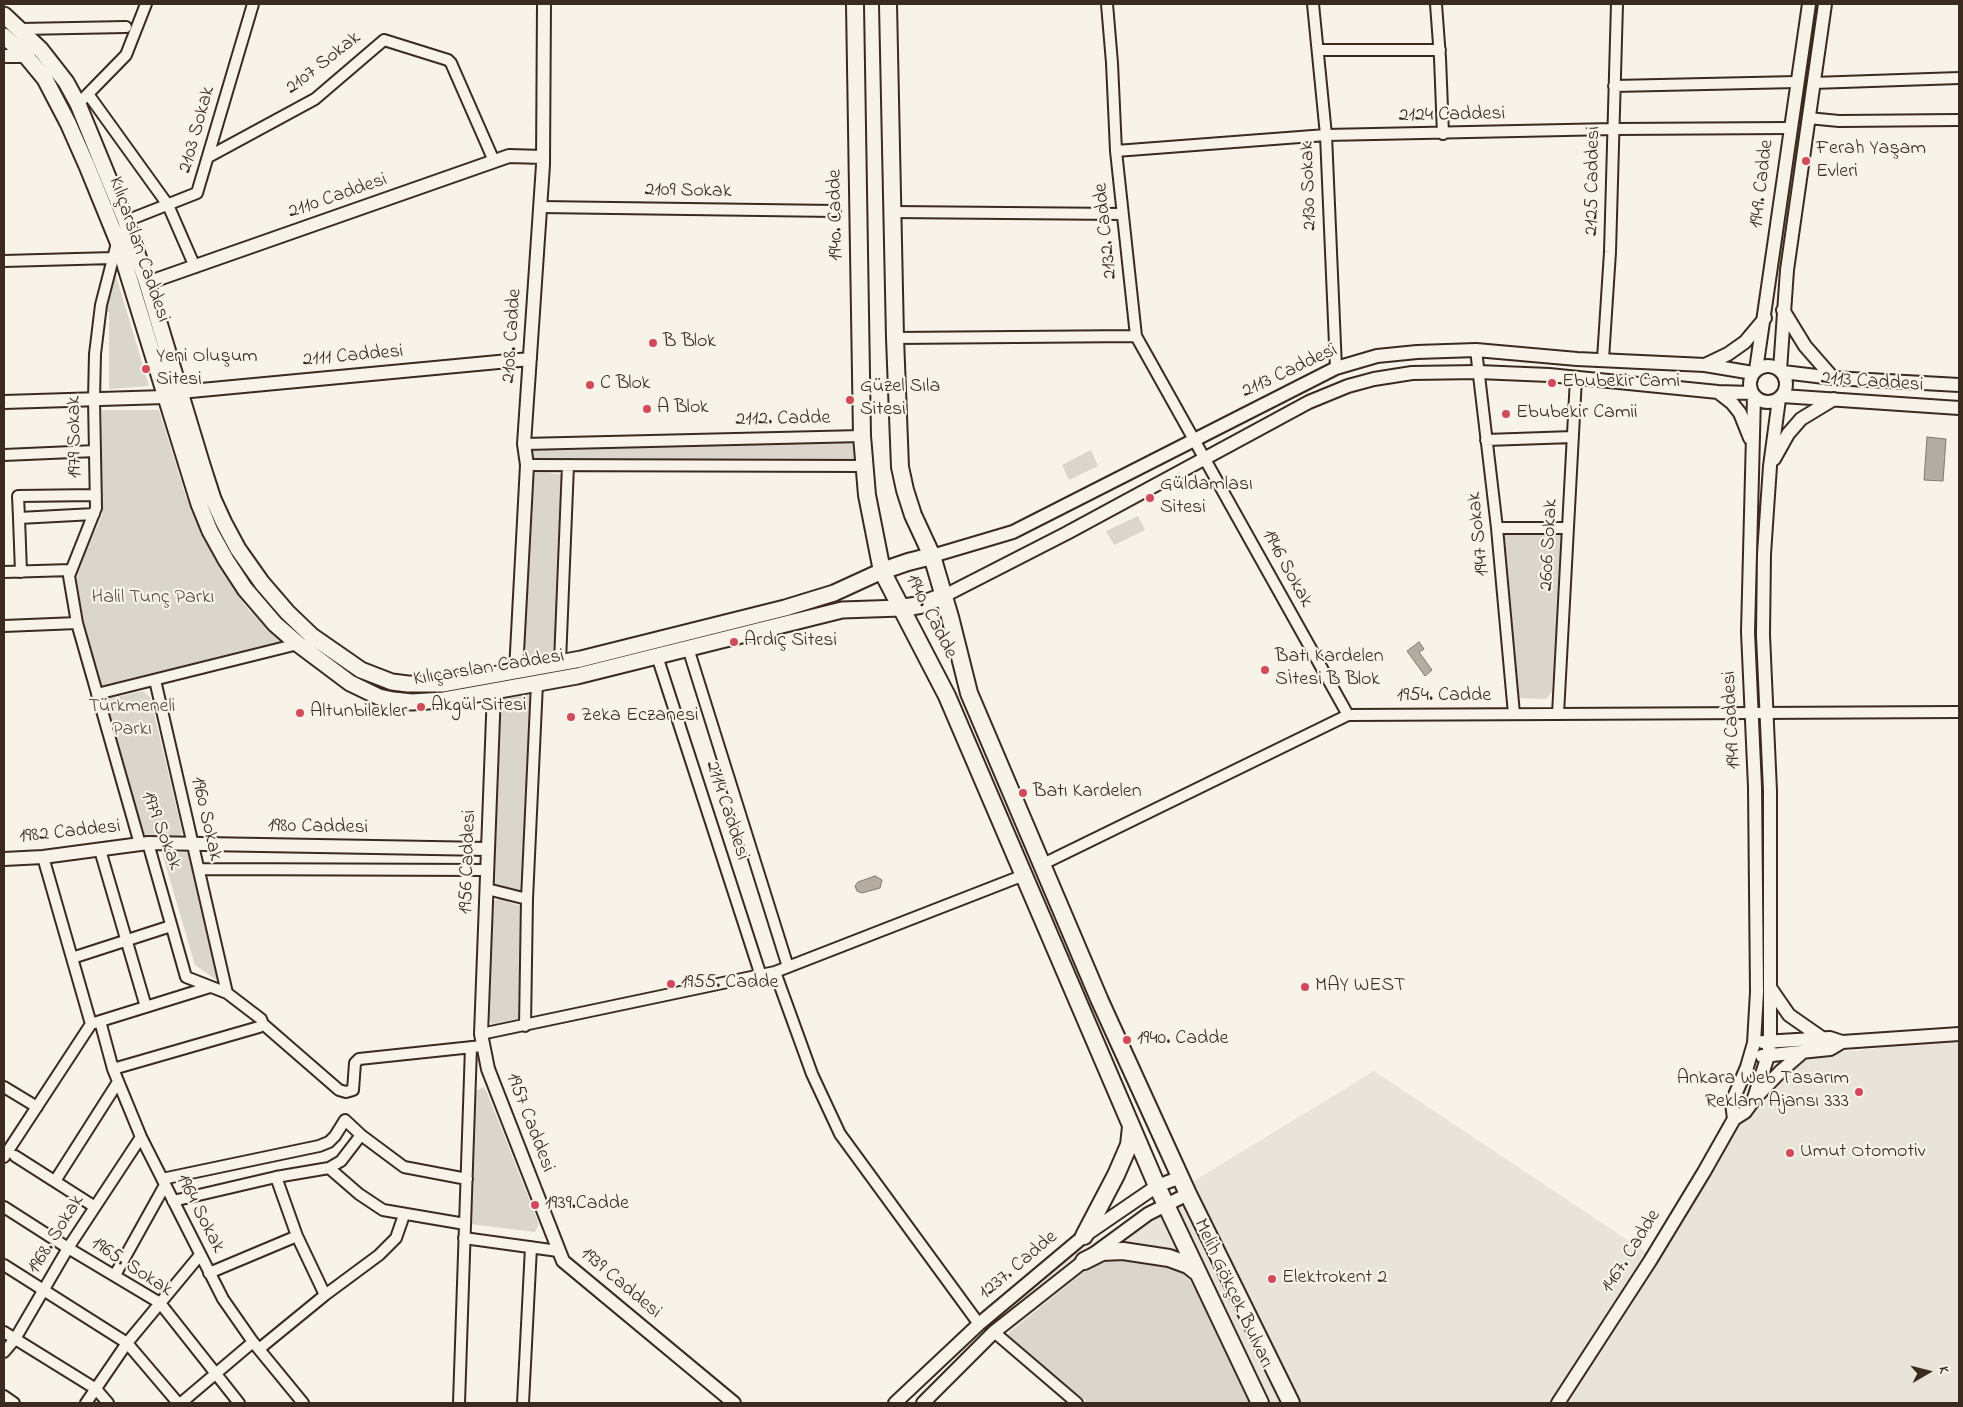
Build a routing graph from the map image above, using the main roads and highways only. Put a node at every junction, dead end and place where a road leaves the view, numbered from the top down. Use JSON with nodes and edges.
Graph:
{"nodes":[{"id":1,"x":855,"y":4,"type":"edge"},
{"id":2,"x":888,"y":4,"type":"edge"},
{"id":3,"x":4,"y":15,"type":"edge"},
{"id":4,"x":4,"y":36,"type":"edge"},
{"id":5,"x":180,"y":392,"type":"junction"},
{"id":6,"x":165,"y":397,"type":"junction"},
{"id":7,"x":932,"y":556,"type":"junction"},
{"id":8,"x":882,"y":571,"type":"junction"},
{"id":9,"x":944,"y":596,"type":"junction"},
{"id":10,"x":900,"y":608,"type":"junction"},
{"id":11,"x":1131,"y":1125,"type":"junction"},
{"id":12,"x":1188,"y":1194,"type":"joint"},
{"id":13,"x":1166,"y":1204,"type":"joint"},
{"id":14,"x":1084,"y":1236,"type":"road end"},
{"id":15,"x":1084,"y":1260,"type":"road end"},
{"id":16,"x":1199,"y":1274,"type":"junction"},
{"id":17,"x":1260,"y":1403,"type":"edge"},
{"id":18,"x":1291,"y":1403,"type":"edge"}],
"edges":[{"from":1,"to":8,"type":"main road","name":"1940. Cadde"},
{"from":2,"to":7,"type":"main road","name":"1940. Cadde"},
{"from":3,"to":5,"type":"main road","name":"Kılıçarslan Caddesi"},
{"from":4,"to":6,"type":"main road","name":"Kılıçarslan Caddesi"},
{"from":5,"to":6,"type":"main road"},
{"from":5,"to":8,"type":"main road","name":"Kılıçarslan Caddesi"},
{"from":6,"to":10,"type":"main road","name":"Kılıçarslan Caddesi"},
{"from":7,"to":8,"type":"main road"},
{"from":7,"to":9,"type":"main road","name":"1940. Cadde"},
{"from":8,"to":10,"type":"main road","name":"1940. Cadde"},
{"from":9,"to":10,"type":"main road"},
{"from":9,"to":12,"type":"main road","name":"1940. Cadde"},
{"from":10,"to":11,"type":"main road","name":"1940. Cadde"},
{"from":11,"to":13,"type":"main road","name":"1940. Cadde"},
{"from":11,"to":14,"type":"main road"},
{"from":12,"to":18,"type":"main road","name":"Melih Gökçek Bulvarı"},
{"from":13,"to":16,"type":"main road","name":"Melih Gökçek Bulvarı"},
{"from":15,"to":16,"type":"main road"},
{"from":16,"to":17,"type":"main road","name":"Melih Gökçek Bulvarı"}]}
